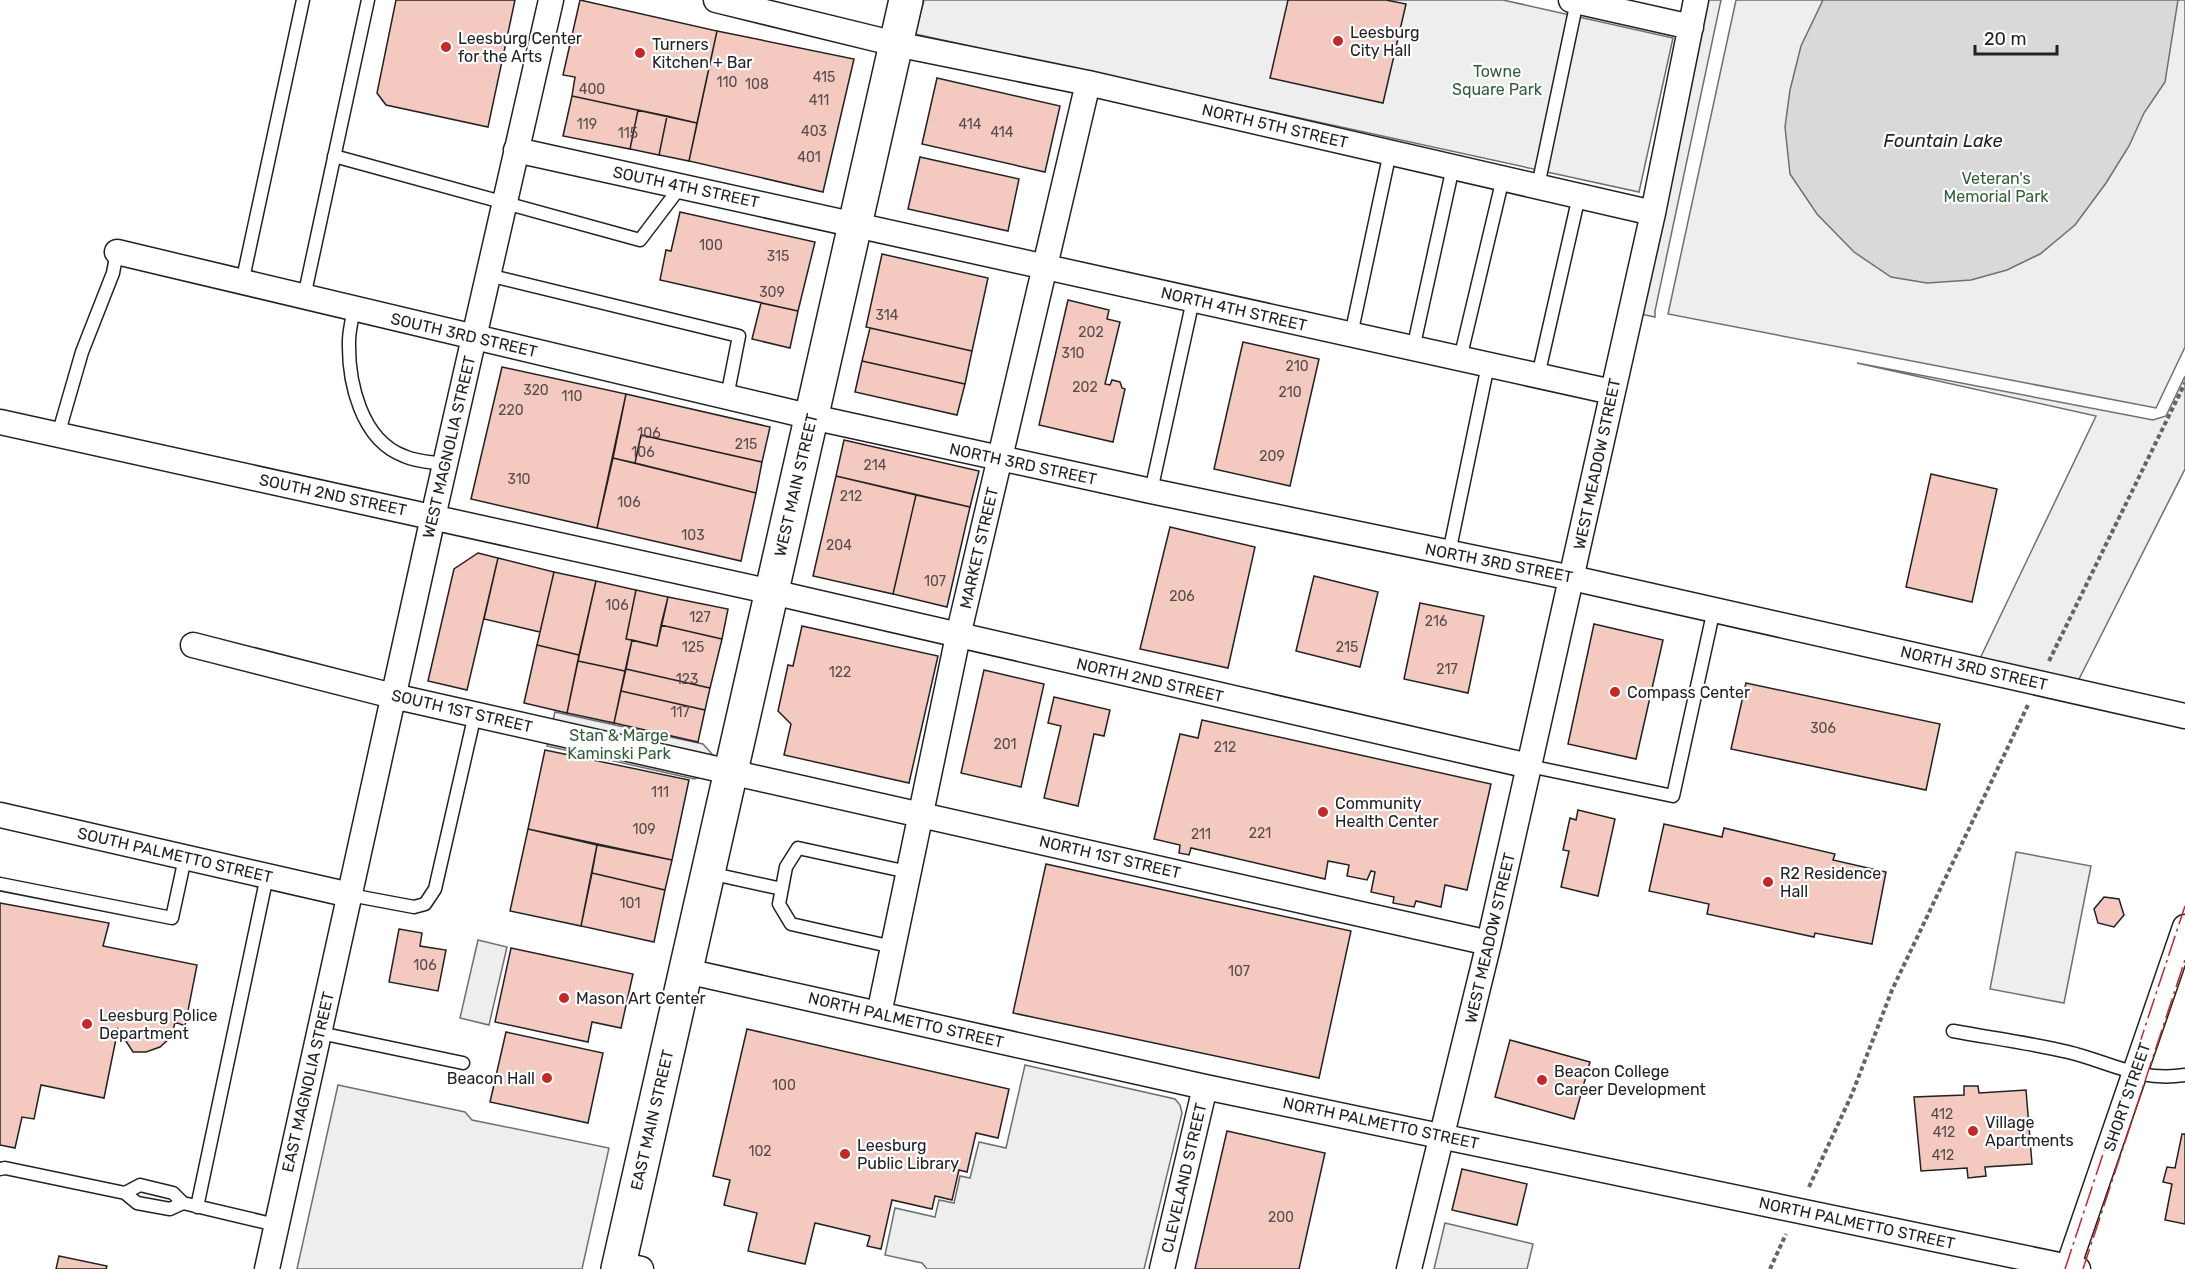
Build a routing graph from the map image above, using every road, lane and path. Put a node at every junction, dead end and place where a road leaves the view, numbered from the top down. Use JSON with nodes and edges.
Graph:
{"nodes":[{"id":1,"x":303,"y":0,"type":"edge"},
{"id":2,"x":368,"y":0,"type":"edge"},
{"id":3,"x":551,"y":0,"type":"edge"},
{"id":4,"x":716,"y":0,"type":"edge"},
{"id":5,"x":906,"y":0,"type":"edge"},
{"id":6,"x":1696,"y":0,"type":"edge"},
{"id":7,"x":1574,"y":1,"type":"edge"},
{"id":8,"x":1691,"y":27,"type":"junction"},
{"id":9,"x":896,"y":44,"type":"junction"},
{"id":10,"x":1088,"y":83,"type":"junction"},
{"id":11,"x":516,"y":150,"type":"junction"},
{"id":12,"x":1390,"y":152,"type":"junction"},
{"id":13,"x":334,"y":156,"type":"junction"},
{"id":14,"x":1453,"y":167,"type":"junction"},
{"id":15,"x":1503,"y":178,"type":"junction"},
{"id":16,"x":681,"y":186,"type":"junction"},
{"id":17,"x":1538,"y":186,"type":"junction"},
{"id":18,"x":1579,"y":196,"type":"junction"},
{"id":19,"x":505,"y":203,"type":"junction"},
{"id":20,"x":1653,"y":213,"type":"junction"},
{"id":21,"x":856,"y":224,"type":"junction"},
{"id":22,"x":117,"y":252,"type":"joint"},
{"id":23,"x":1045,"y":266,"type":"junction"},
{"id":24,"x":488,"y":275,"type":"junction"},
{"id":25,"x":242,"y":283,"type":"junction"},
{"id":26,"x":304,"y":297,"type":"junction"},
{"id":27,"x":1192,"y":300,"type":"junction"},
{"id":28,"x":354,"y":309,"type":"junction"},
{"id":29,"x":1352,"y":335,"type":"junction"},
{"id":30,"x":474,"y":337,"type":"junction"},
{"id":31,"x":1413,"y":349,"type":"junction"},
{"id":32,"x":1460,"y":359,"type":"junction"},
{"id":33,"x":1488,"y":365,"type":"junction"},
{"id":34,"x":1538,"y":376,"type":"junction"},
{"id":35,"x":1612,"y":392,"type":"junction"},
{"id":36,"x":727,"y":397,"type":"junction"},
{"id":37,"x":812,"y":417,"type":"junction"},
{"id":38,"x":0,"y":422,"type":"edge"},
{"id":39,"x":58,"y":435,"type":"junction"},
{"id":40,"x":1000,"y":459,"type":"junction"},
{"id":41,"x":445,"y":464,"type":"junction"},
{"id":42,"x":1151,"y":491,"type":"junction"},
{"id":43,"x":433,"y":517,"type":"junction"},
{"id":44,"x":1449,"y":553,"type":"junction"},
{"id":45,"x":1572,"y":578,"type":"junction"},
{"id":46,"x":772,"y":592,"type":"junction"},
{"id":47,"x":1714,"y":609,"type":"junction"},
{"id":48,"x":958,"y":636,"type":"junction"},
{"id":49,"x":193,"y":645,"type":"dead end"},
{"id":50,"x":393,"y":696,"type":"junction"},
{"id":51,"x":475,"y":714,"type":"junction"},
{"id":52,"x":2185,"y":716,"type":"edge"},
{"id":53,"x":1529,"y":766,"type":"junction"},
{"id":54,"x":731,"y":771,"type":"junction"},
{"id":55,"x":920,"y":814,"type":"junction"},
{"id":56,"x":0,"y":815,"type":"edge"},
{"id":57,"x":185,"y":858,"type":"junction"},
{"id":58,"x":908,"y":872,"type":"junction"},
{"id":59,"x":708,"y":873,"type":"junction"},
{"id":60,"x":267,"y":876,"type":"junction"},
{"id":61,"x":0,"y":884,"type":"edge"},
{"id":62,"x":782,"y":889,"type":"junction"},
{"id":63,"x":350,"y":895,"type":"junction"},
{"id":64,"x":2185,"y":928,"type":"edge"},
{"id":65,"x":1489,"y":943,"type":"junction"},
{"id":66,"x":893,"y":947,"type":"junction"},
{"id":67,"x":686,"y":970,"type":"junction"},
{"id":68,"x":1892,"y":990,"type":"dead end"},
{"id":69,"x":879,"y":1014,"type":"junction"},
{"id":70,"x":1953,"y":1031,"type":"dead end"},
{"id":71,"x":320,"y":1033,"type":"junction"},
{"id":72,"x":463,"y":1063,"type":"dead end"},
{"id":73,"x":2135,"y":1074,"type":"junction"},
{"id":74,"x":2185,"y":1075,"type":"edge"},
{"id":75,"x":1205,"y":1086,"type":"junction"},
{"id":76,"x":1442,"y":1136,"type":"junction"},
{"id":77,"x":0,"y":1169,"type":"edge"},
{"id":78,"x":197,"y":1207,"type":"junction"},
{"id":79,"x":1797,"y":1210,"type":"junction"},
{"id":80,"x":276,"y":1226,"type":"junction"},
{"id":81,"x":626,"y":1267,"type":"edge"},
{"id":82,"x":2073,"y":1268,"type":"edge"},
{"id":83,"x":267,"y":1269,"type":"edge"},
{"id":84,"x":1162,"y":1269,"type":"edge"},
{"id":85,"x":1409,"y":1269,"type":"edge"},
{"id":86,"x":1770,"y":1269,"type":"edge"}],
"edges":[{"from":1,"to":25,"type":"lane"},
{"from":2,"to":13,"type":"lane"},
{"from":3,"to":11,"type":"street","name":"WEST MAGNOLIA STREET"},
{"from":4,"to":9,"type":"street","name":"NORTH 5TH STREET"},
{"from":5,"to":9,"type":"main road","name":"WEST MAIN STREET"},
{"from":6,"to":8,"type":"street","name":"WEST MEADOW STREET"},
{"from":7,"to":8,"type":"street"},
{"from":7,"to":17,"type":"lane"},
{"from":8,"to":20,"type":"street","name":"WEST MEADOW STREET"},
{"from":9,"to":10,"type":"street","name":"NORTH 5TH STREET"},
{"from":9,"to":21,"type":"main road","name":"WEST MAIN STREET"},
{"from":10,"to":12,"type":"street","name":"NORTH 5TH STREET"},
{"from":10,"to":23,"type":"street","name":"MARKET STREET"},
{"from":11,"to":16,"type":"street","name":"SOUTH 4TH STREET"},
{"from":11,"to":19,"type":"street","name":"WEST MAGNOLIA STREET"},
{"from":12,"to":14,"type":"street","name":"NORTH 5TH STREET"},
{"from":12,"to":29,"type":"lane"},
{"from":13,"to":19,"type":"lane"},
{"from":13,"to":26,"type":"lane"},
{"from":14,"to":15,"type":"street","name":"NORTH 5TH STREET"},
{"from":14,"to":31,"type":"lane"},
{"from":15,"to":17,"type":"street","name":"NORTH 5TH STREET"},
{"from":15,"to":32,"type":"lane"},
{"from":16,"to":19,"type":"lane"},
{"from":16,"to":21,"type":"street","name":"SOUTH 4TH STREET"},
{"from":17,"to":18,"type":"street","name":"NORTH 5TH STREET"},
{"from":18,"to":20,"type":"street","name":"NORTH 5TH STREET"},
{"from":18,"to":34,"type":"lane"},
{"from":19,"to":24,"type":"street","name":"WEST MAGNOLIA STREET"},
{"from":20,"to":35,"type":"street","name":"WEST MEADOW STREET"},
{"from":21,"to":23,"type":"street","name":"NORTH 4TH STREET"},
{"from":21,"to":37,"type":"main road","name":"WEST MAIN STREET"},
{"from":22,"to":25,"type":"street","name":"SOUTH 3RD STREET"},
{"from":22,"to":39,"type":"lane"},
{"from":23,"to":27,"type":"street","name":"NORTH 4TH STREET"},
{"from":23,"to":40,"type":"street","name":"MARKET STREET"},
{"from":24,"to":30,"type":"street","name":"WEST MAGNOLIA STREET"},
{"from":24,"to":36,"type":"lane"},
{"from":25,"to":26,"type":"street","name":"SOUTH 3RD STREET"},
{"from":26,"to":28,"type":"street","name":"SOUTH 3RD STREET"},
{"from":27,"to":29,"type":"street","name":"NORTH 4TH STREET"},
{"from":27,"to":42,"type":"lane"},
{"from":28,"to":30,"type":"street","name":"SOUTH 3RD STREET"},
{"from":28,"to":41,"type":"lane"},
{"from":29,"to":31,"type":"street","name":"NORTH 4TH STREET"},
{"from":30,"to":36,"type":"street","name":"SOUTH 3RD STREET"},
{"from":30,"to":41,"type":"street","name":"WEST MAGNOLIA STREET"},
{"from":31,"to":32,"type":"street","name":"NORTH 4TH STREET"},
{"from":32,"to":33,"type":"street","name":"NORTH 4TH STREET"},
{"from":33,"to":34,"type":"street","name":"NORTH 4TH STREET"},
{"from":33,"to":44,"type":"lane"},
{"from":34,"to":35,"type":"street","name":"NORTH 4TH STREET"},
{"from":35,"to":45,"type":"street","name":"WEST MEADOW STREET"},
{"from":36,"to":37,"type":"street","name":"SOUTH 3RD STREET"},
{"from":37,"to":40,"type":"street","name":"NORTH 3RD STREET"},
{"from":37,"to":46,"type":"main road","name":"WEST MAIN STREET"},
{"from":38,"to":39,"type":"street","name":"SOUTH 2ND STREET"},
{"from":39,"to":43,"type":"street","name":"SOUTH 2ND STREET"},
{"from":40,"to":42,"type":"street","name":"NORTH 3RD STREET"},
{"from":40,"to":48,"type":"street","name":"MARKET STREET"},
{"from":41,"to":43,"type":"street","name":"WEST MAGNOLIA STREET"},
{"from":42,"to":44,"type":"street","name":"NORTH 3RD STREET"},
{"from":43,"to":46,"type":"street","name":"SOUTH 2ND STREET"},
{"from":43,"to":50,"type":"street","name":"WEST MAGNOLIA STREET"},
{"from":44,"to":45,"type":"street","name":"NORTH 3RD STREET"},
{"from":45,"to":47,"type":"street","name":"NORTH 3RD STREET"},
{"from":45,"to":53,"type":"street","name":"WEST MEADOW STREET"},
{"from":46,"to":48,"type":"street","name":"NORTH 2ND STREET"},
{"from":46,"to":54,"type":"main road","name":"WEST MAIN STREET"},
{"from":47,"to":52,"type":"street","name":"NORTH 3RD STREET"},
{"from":47,"to":53,"type":"lane"},
{"from":48,"to":53,"type":"street","name":"NORTH 2ND STREET"},
{"from":48,"to":55,"type":"street","name":"MARKET STREET"},
{"from":49,"to":50,"type":"street","name":"SOUTH 1ST STREET"},
{"from":50,"to":51,"type":"street","name":"SOUTH 1ST STREET"},
{"from":50,"to":63,"type":"street","name":"WEST MAGNOLIA STREET"},
{"from":51,"to":54,"type":"street","name":"SOUTH 1ST STREET"},
{"from":51,"to":63,"type":"lane"},
{"from":53,"to":65,"type":"street","name":"WEST MEADOW STREET"},
{"from":54,"to":55,"type":"street","name":"NORTH 1ST STREET"},
{"from":54,"to":59,"type":"main road","name":"WEST MAIN STREET"},
{"from":55,"to":58,"type":"street","name":"MARKET STREET"},
{"from":55,"to":65,"type":"street","name":"NORTH 1ST STREET"},
{"from":56,"to":57,"type":"street","name":"SOUTH PALMETTO STREET"},
{"from":57,"to":60,"type":"street","name":"SOUTH PALMETTO STREET"},
{"from":57,"to":61,"type":"lane"},
{"from":58,"to":62,"type":"lane"},
{"from":58,"to":66,"type":"street","name":"MARKET STREET"},
{"from":59,"to":62,"type":"lane"},
{"from":59,"to":67,"type":"main road","name":"WEST MAIN STREET"},
{"from":60,"to":63,"type":"street","name":"SOUTH PALMETTO STREET"},
{"from":60,"to":78,"type":"lane"},
{"from":62,"to":66,"type":"lane"},
{"from":63,"to":71,"type":"street","name":"EAST MAGNOLIA STREET"},
{"from":64,"to":73,"type":"street","name":"SHORT STREET"},
{"from":65,"to":76,"type":"street","name":"WEST MEADOW STREET"},
{"from":66,"to":69,"type":"street","name":"MARKET STREET"},
{"from":67,"to":69,"type":"street","name":"NORTH PALMETTO STREET"},
{"from":67,"to":81,"type":"main road","name":"EAST MAIN STREET"},
{"from":68,"to":79,"type":"path"},
{"from":69,"to":75,"type":"street","name":"NORTH PALMETTO STREET"},
{"from":70,"to":73,"type":"lane"},
{"from":71,"to":72,"type":"lane"},
{"from":71,"to":80,"type":"street","name":"EAST MAGNOLIA STREET"},
{"from":73,"to":74,"type":"lane"},
{"from":73,"to":82,"type":"street","name":"SHORT STREET"},
{"from":75,"to":76,"type":"street","name":"NORTH PALMETTO STREET"},
{"from":75,"to":84,"type":"street","name":"CLEVELAND STREET"},
{"from":76,"to":79,"type":"street","name":"NORTH PALMETTO STREET"},
{"from":76,"to":85,"type":"street","name":"WEST MEADOW STREET"},
{"from":77,"to":78,"type":"lane"},
{"from":78,"to":80,"type":"lane"},
{"from":79,"to":82,"type":"street","name":"NORTH PALMETTO STREET"},
{"from":79,"to":86,"type":"path"},
{"from":80,"to":83,"type":"street","name":"EAST MAGNOLIA STREET"}]}
